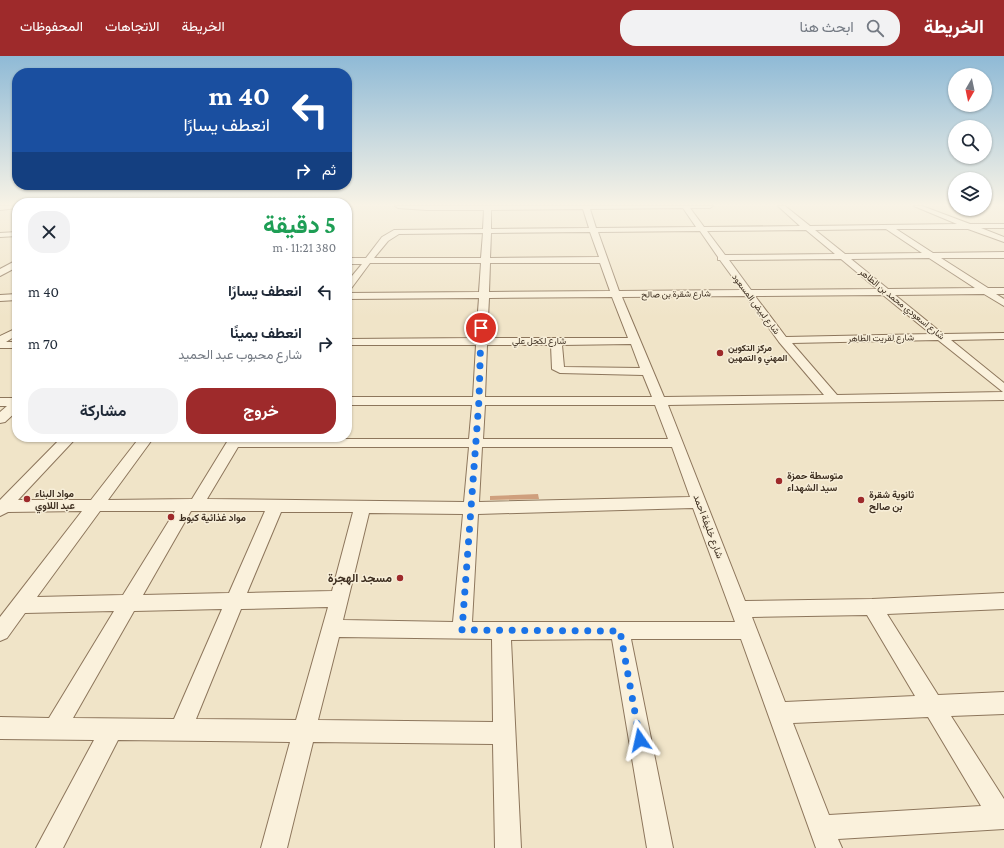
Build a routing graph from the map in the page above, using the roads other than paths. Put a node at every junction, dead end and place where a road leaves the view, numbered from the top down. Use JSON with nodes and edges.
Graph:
{"nodes":[{"id":1,"x":383,"y":243,"type":"edge"},
{"id":2,"x":486,"y":243,"type":"edge"},
{"id":3,"x":598,"y":243,"type":"edge"},
{"id":4,"x":711,"y":243,"type":"edge"},
{"id":5,"x":828,"y":243,"type":"edge"},
{"id":6,"x":911,"y":243,"type":"edge"},
{"id":7,"x":1004,"y":255,"type":"edge"},
{"id":8,"x":931,"y":256,"type":"junction"},
{"id":9,"x":845,"y":257,"type":"junction"},
{"id":10,"x":721,"y":258,"type":"junction"},
{"id":11,"x":605,"y":260,"type":"junction"},
{"id":12,"x":352,"y":261,"type":"edge"},
{"id":13,"x":367,"y":261,"type":"junction"},
{"id":14,"x":485,"y":261,"type":"junction"},
{"id":15,"x":0,"y":262,"type":"edge"},
{"id":16,"x":12,"y":263,"type":"edge"},
{"id":17,"x":12,"y":266,"type":"edge"},
{"id":18,"x":0,"y":273,"type":"edge"},
{"id":19,"x":352,"y":281,"type":"edge"},
{"id":20,"x":1004,"y":291,"type":"edge"},
{"id":21,"x":886,"y":292,"type":"junction"},
{"id":22,"x":985,"y":292,"type":"junction"},
{"id":23,"x":747,"y":293,"type":"junction"},
{"id":24,"x":483,"y":295,"type":"junction"},
{"id":25,"x":616,"y":295,"type":"junction"},
{"id":26,"x":352,"y":296,"type":"edge"},
{"id":27,"x":12,"y":297,"type":"edge"},
{"id":28,"x":0,"y":298,"type":"edge"},
{"id":29,"x":1004,"y":303,"type":"edge"},
{"id":30,"x":12,"y":334,"type":"edge"},
{"id":31,"x":1004,"y":336,"type":"edge"},
{"id":32,"x":942,"y":338,"type":"junction"},
{"id":33,"x":783,"y":340,"type":"junction"},
{"id":34,"x":0,"y":341,"type":"edge"},
{"id":35,"x":556,"y":341,"type":"junction"},
{"id":36,"x":634,"y":341,"type":"junction"},
{"id":37,"x":352,"y":342,"type":"edge"},
{"id":38,"x":480,"y":342,"type":"junction"},
{"id":39,"x":12,"y":345,"type":"edge"},
{"id":40,"x":0,"y":346,"type":"edge"},
{"id":41,"x":647,"y":372,"type":"junction"},
{"id":42,"x":1004,"y":389,"type":"edge"},
{"id":43,"x":1004,"y":396,"type":"edge"},
{"id":44,"x":832,"y":398,"type":"junction"},
{"id":45,"x":479,"y":400,"type":"junction"},
{"id":46,"x":352,"y":401,"type":"edge"},
{"id":47,"x":660,"y":401,"type":"junction"},
{"id":48,"x":0,"y":402,"type":"edge"},
{"id":49,"x":12,"y":403,"type":"edge"},
{"id":50,"x":12,"y":408,"type":"edge"},
{"id":51,"x":0,"y":419,"type":"edge"},
{"id":52,"x":65,"y":442,"type":"edge"},
{"id":53,"x":143,"y":442,"type":"edge"},
{"id":54,"x":234,"y":442,"type":"edge"},
{"id":55,"x":352,"y":442,"type":"edge"},
{"id":56,"x":677,"y":443,"type":"junction"},
{"id":57,"x":475,"y":444,"type":"junction"},
{"id":58,"x":699,"y":502,"type":"junction"},
{"id":59,"x":191,"y":505,"type":"junction"},
{"id":60,"x":94,"y":506,"type":"junction"},
{"id":61,"x":362,"y":506,"type":"junction"},
{"id":62,"x":1,"y":507,"type":"edge"},
{"id":63,"x":275,"y":507,"type":"junction"},
{"id":64,"x":470,"y":507,"type":"junction"},
{"id":65,"x":339,"y":599,"type":"junction"},
{"id":66,"x":235,"y":600,"type":"junction"},
{"id":67,"x":1004,"y":601,"type":"edge"},
{"id":68,"x":128,"y":604,"type":"junction"},
{"id":69,"x":19,"y":605,"type":"junction"},
{"id":70,"x":872,"y":607,"type":"junction"},
{"id":71,"x":740,"y":609,"type":"junction"},
{"id":72,"x":331,"y":628,"type":"junction"},
{"id":73,"x":462,"y":630,"type":"junction"},
{"id":74,"x":748,"y":630,"type":"junction"},
{"id":75,"x":501,"y":631,"type":"junction"},
{"id":76,"x":620,"y":631,"type":"junction"},
{"id":77,"x":0,"y":632,"type":"edge"},
{"id":78,"x":1004,"y":703,"type":"edge"},
{"id":79,"x":933,"y":706,"type":"junction"},
{"id":80,"x":777,"y":713,"type":"junction"},
{"id":81,"x":0,"y":728,"type":"edge"},
{"id":82,"x":55,"y":728,"type":"junction"},
{"id":83,"x":112,"y":729,"type":"junction"},
{"id":84,"x":180,"y":730,"type":"junction"},
{"id":85,"x":303,"y":731,"type":"junction"},
{"id":86,"x":503,"y":733,"type":"junction"},
{"id":87,"x":1003,"y":817,"type":"edge"},
{"id":88,"x":825,"y":838,"type":"edge"},
{"id":89,"x":49,"y":848,"type":"edge"},
{"id":90,"x":274,"y":848,"type":"edge"},
{"id":91,"x":508,"y":848,"type":"edge"},
{"id":92,"x":660,"y":848,"type":"edge"}],
"edges":[{"from":1,"to":13,"type":"street"},
{"from":2,"to":14,"type":"street"},
{"from":3,"to":11,"type":"street","name":"شارع خليفة احمد"},
{"from":4,"to":10,"type":"street","name":"شارع لبيض المسعود"},
{"from":5,"to":9,"type":"street","name":"شارع اسعودي محمد بن الطاهر"},
{"from":6,"to":8,"type":"street"},
{"from":7,"to":8,"type":"street"},
{"from":8,"to":9,"type":"street"},
{"from":8,"to":22,"type":"street"},
{"from":9,"to":10,"type":"street"},
{"from":9,"to":21,"type":"street","name":"شارع اسعودي محمد بن الطاهر"},
{"from":10,"to":23,"type":"street","name":"شارع لبيض المسعود"},
{"from":11,"to":14,"type":"street"},
{"from":11,"to":25,"type":"street","name":"شارع خليفة احمد"},
{"from":12,"to":13,"type":"street"},
{"from":13,"to":14,"type":"street"},
{"from":13,"to":19,"type":"street"},
{"from":14,"to":24,"type":"street"},
{"from":15,"to":16,"type":"street"},
{"from":17,"to":18,"type":"street"},
{"from":20,"to":22,"type":"street","name":"شارع شقرة بن صالح"},
{"from":21,"to":22,"type":"street","name":"شارع شقرة بن صالح"},
{"from":21,"to":23,"type":"street","name":"شارع شقرة بن صالح"},
{"from":21,"to":32,"type":"street","name":"شارع اسعودي محمد بن الطاهر"},
{"from":22,"to":29,"type":"street"},
{"from":23,"to":25,"type":"street","name":"شارع شقرة بن صالح"},
{"from":23,"to":33,"type":"street","name":"شارع لبيض المسعود"},
{"from":24,"to":25,"type":"street","name":"شارع شقرة بن صالح"},
{"from":24,"to":26,"type":"street","name":"شارع شقرة بن صالح"},
{"from":24,"to":38,"type":"street"},
{"from":25,"to":36,"type":"street","name":"شارع خليفة احمد"},
{"from":27,"to":28,"type":"street"},
{"from":30,"to":34,"type":"street"},
{"from":31,"to":32,"type":"street","name":"شارع لقريت الطاهر"},
{"from":32,"to":33,"type":"street","name":"شارع لقريت الطاهر"},
{"from":32,"to":42,"type":"street","name":"شارع اسعودي محمد بن الطاهر"},
{"from":33,"to":44,"type":"street","name":"شارع لبيض المسعود"},
{"from":35,"to":36,"type":"street","name":"شارع لكحل علي"},
{"from":35,"to":38,"type":"street","name":"شارع لكحل علي"},
{"from":35,"to":41,"type":"street"},
{"from":36,"to":41,"type":"street","name":"شارع خليفة احمد"},
{"from":37,"to":38,"type":"street","name":"شارع لكحل علي"},
{"from":38,"to":45,"type":"street"},
{"from":39,"to":40,"type":"street"},
{"from":41,"to":47,"type":"street","name":"شارع خليفة احمد"},
{"from":43,"to":44,"type":"street"},
{"from":44,"to":47,"type":"street"},
{"from":45,"to":46,"type":"street"},
{"from":45,"to":47,"type":"street"},
{"from":45,"to":57,"type":"street"},
{"from":47,"to":56,"type":"street","name":"شارع خليفة احمد"},
{"from":48,"to":49,"type":"street"},
{"from":50,"to":51,"type":"street"},
{"from":52,"to":62,"type":"street"},
{"from":53,"to":60,"type":"street"},
{"from":54,"to":59,"type":"street"},
{"from":55,"to":57,"type":"street"},
{"from":56,"to":57,"type":"street"},
{"from":56,"to":58,"type":"street","name":"شارع خليفة احمد"},
{"from":57,"to":64,"type":"street"},
{"from":58,"to":64,"type":"street"},
{"from":58,"to":71,"type":"street","name":"شارع خليفة احمد"},
{"from":59,"to":60,"type":"street"},
{"from":59,"to":63,"type":"street"},
{"from":59,"to":68,"type":"street"},
{"from":60,"to":62,"type":"street"},
{"from":60,"to":69,"type":"street"},
{"from":61,"to":63,"type":"street"},
{"from":61,"to":64,"type":"street"},
{"from":61,"to":65,"type":"street"},
{"from":63,"to":66,"type":"street"},
{"from":64,"to":73,"type":"street"},
{"from":65,"to":66,"type":"street"},
{"from":65,"to":72,"type":"street"},
{"from":66,"to":68,"type":"street"},
{"from":66,"to":84,"type":"street"},
{"from":67,"to":70,"type":"street"},
{"from":68,"to":69,"type":"street"},
{"from":68,"to":82,"type":"street"},
{"from":69,"to":77,"type":"street"},
{"from":70,"to":71,"type":"street"},
{"from":70,"to":79,"type":"street"},
{"from":71,"to":74,"type":"street","name":"شارع خليفة احمد"},
{"from":72,"to":73,"type":"street"},
{"from":72,"to":85,"type":"street"},
{"from":73,"to":75,"type":"street"},
{"from":74,"to":76,"type":"street"},
{"from":74,"to":80,"type":"street","name":"شارع خليفة احمد"},
{"from":75,"to":76,"type":"street"},
{"from":75,"to":86,"type":"street"},
{"from":76,"to":92,"type":"street"},
{"from":78,"to":79,"type":"street"},
{"from":79,"to":80,"type":"street"},
{"from":79,"to":87,"type":"street"},
{"from":80,"to":88,"type":"street","name":"شارع خليفة احمد"},
{"from":81,"to":82,"type":"street"},
{"from":82,"to":83,"type":"street"},
{"from":83,"to":84,"type":"street"},
{"from":83,"to":89,"type":"street"},
{"from":84,"to":85,"type":"street"},
{"from":85,"to":86,"type":"street"},
{"from":85,"to":90,"type":"street"},
{"from":86,"to":91,"type":"street"},
{"from":87,"to":88,"type":"street"}]}
